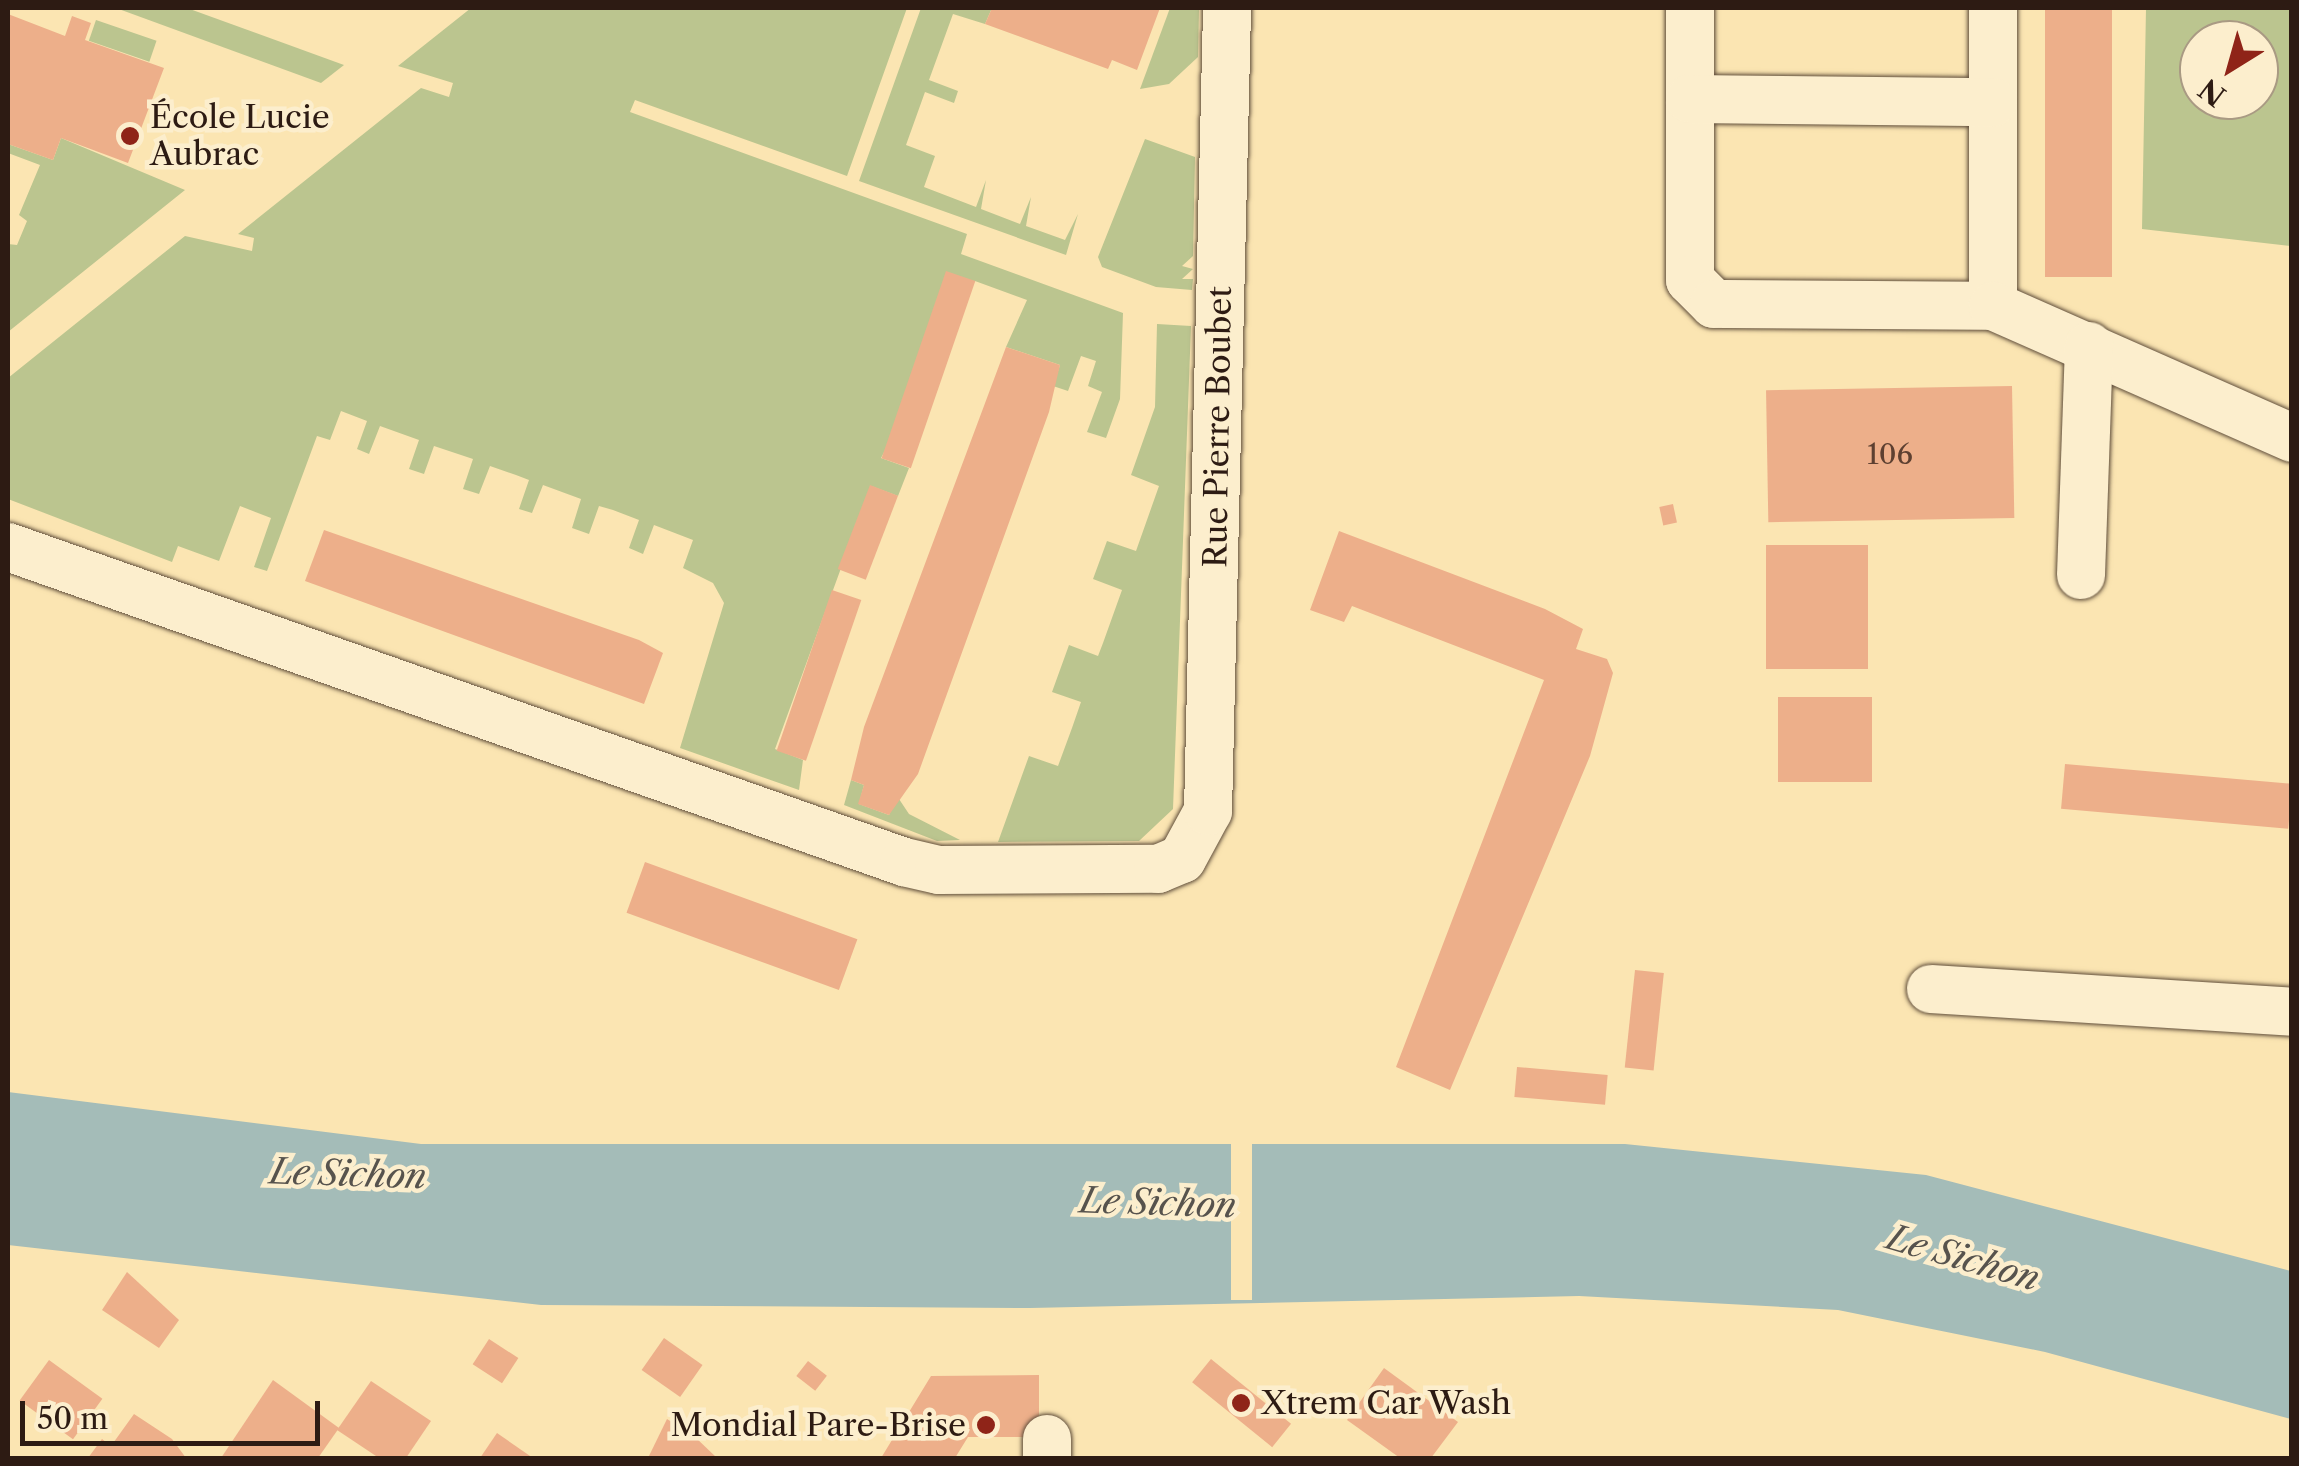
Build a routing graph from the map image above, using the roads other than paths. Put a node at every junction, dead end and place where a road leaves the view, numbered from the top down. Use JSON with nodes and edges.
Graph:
{"nodes":[{"id":1,"x":1227,"y":8,"type":"edge"},
{"id":2,"x":1690,"y":8,"type":"edge"},
{"id":3,"x":1994,"y":8,"type":"edge"},
{"id":4,"x":1690,"y":99,"type":"junction"},
{"id":5,"x":1993,"y":102,"type":"junction"},
{"id":6,"x":1994,"y":306,"type":"junction"},
{"id":7,"x":2089,"y":346,"type":"junction"},
{"id":8,"x":2292,"y":438,"type":"edge"},
{"id":9,"x":8,"y":547,"type":"edge"},
{"id":10,"x":2082,"y":575,"type":"dead end"},
{"id":11,"x":1932,"y":989,"type":"dead end"},
{"id":12,"x":2292,"y":1012,"type":"edge"}],
"edges":[{"from":1,"to":9,"type":"street","name":"Rue Pierre Boubet"},
{"from":2,"to":4,"type":"street"},
{"from":3,"to":5,"type":"street"},
{"from":4,"to":5,"type":"street"},
{"from":4,"to":6,"type":"street"},
{"from":5,"to":6,"type":"street"},
{"from":6,"to":7,"type":"street"},
{"from":7,"to":8,"type":"street"},
{"from":7,"to":10,"type":"street"},
{"from":11,"to":12,"type":"street"}]}
